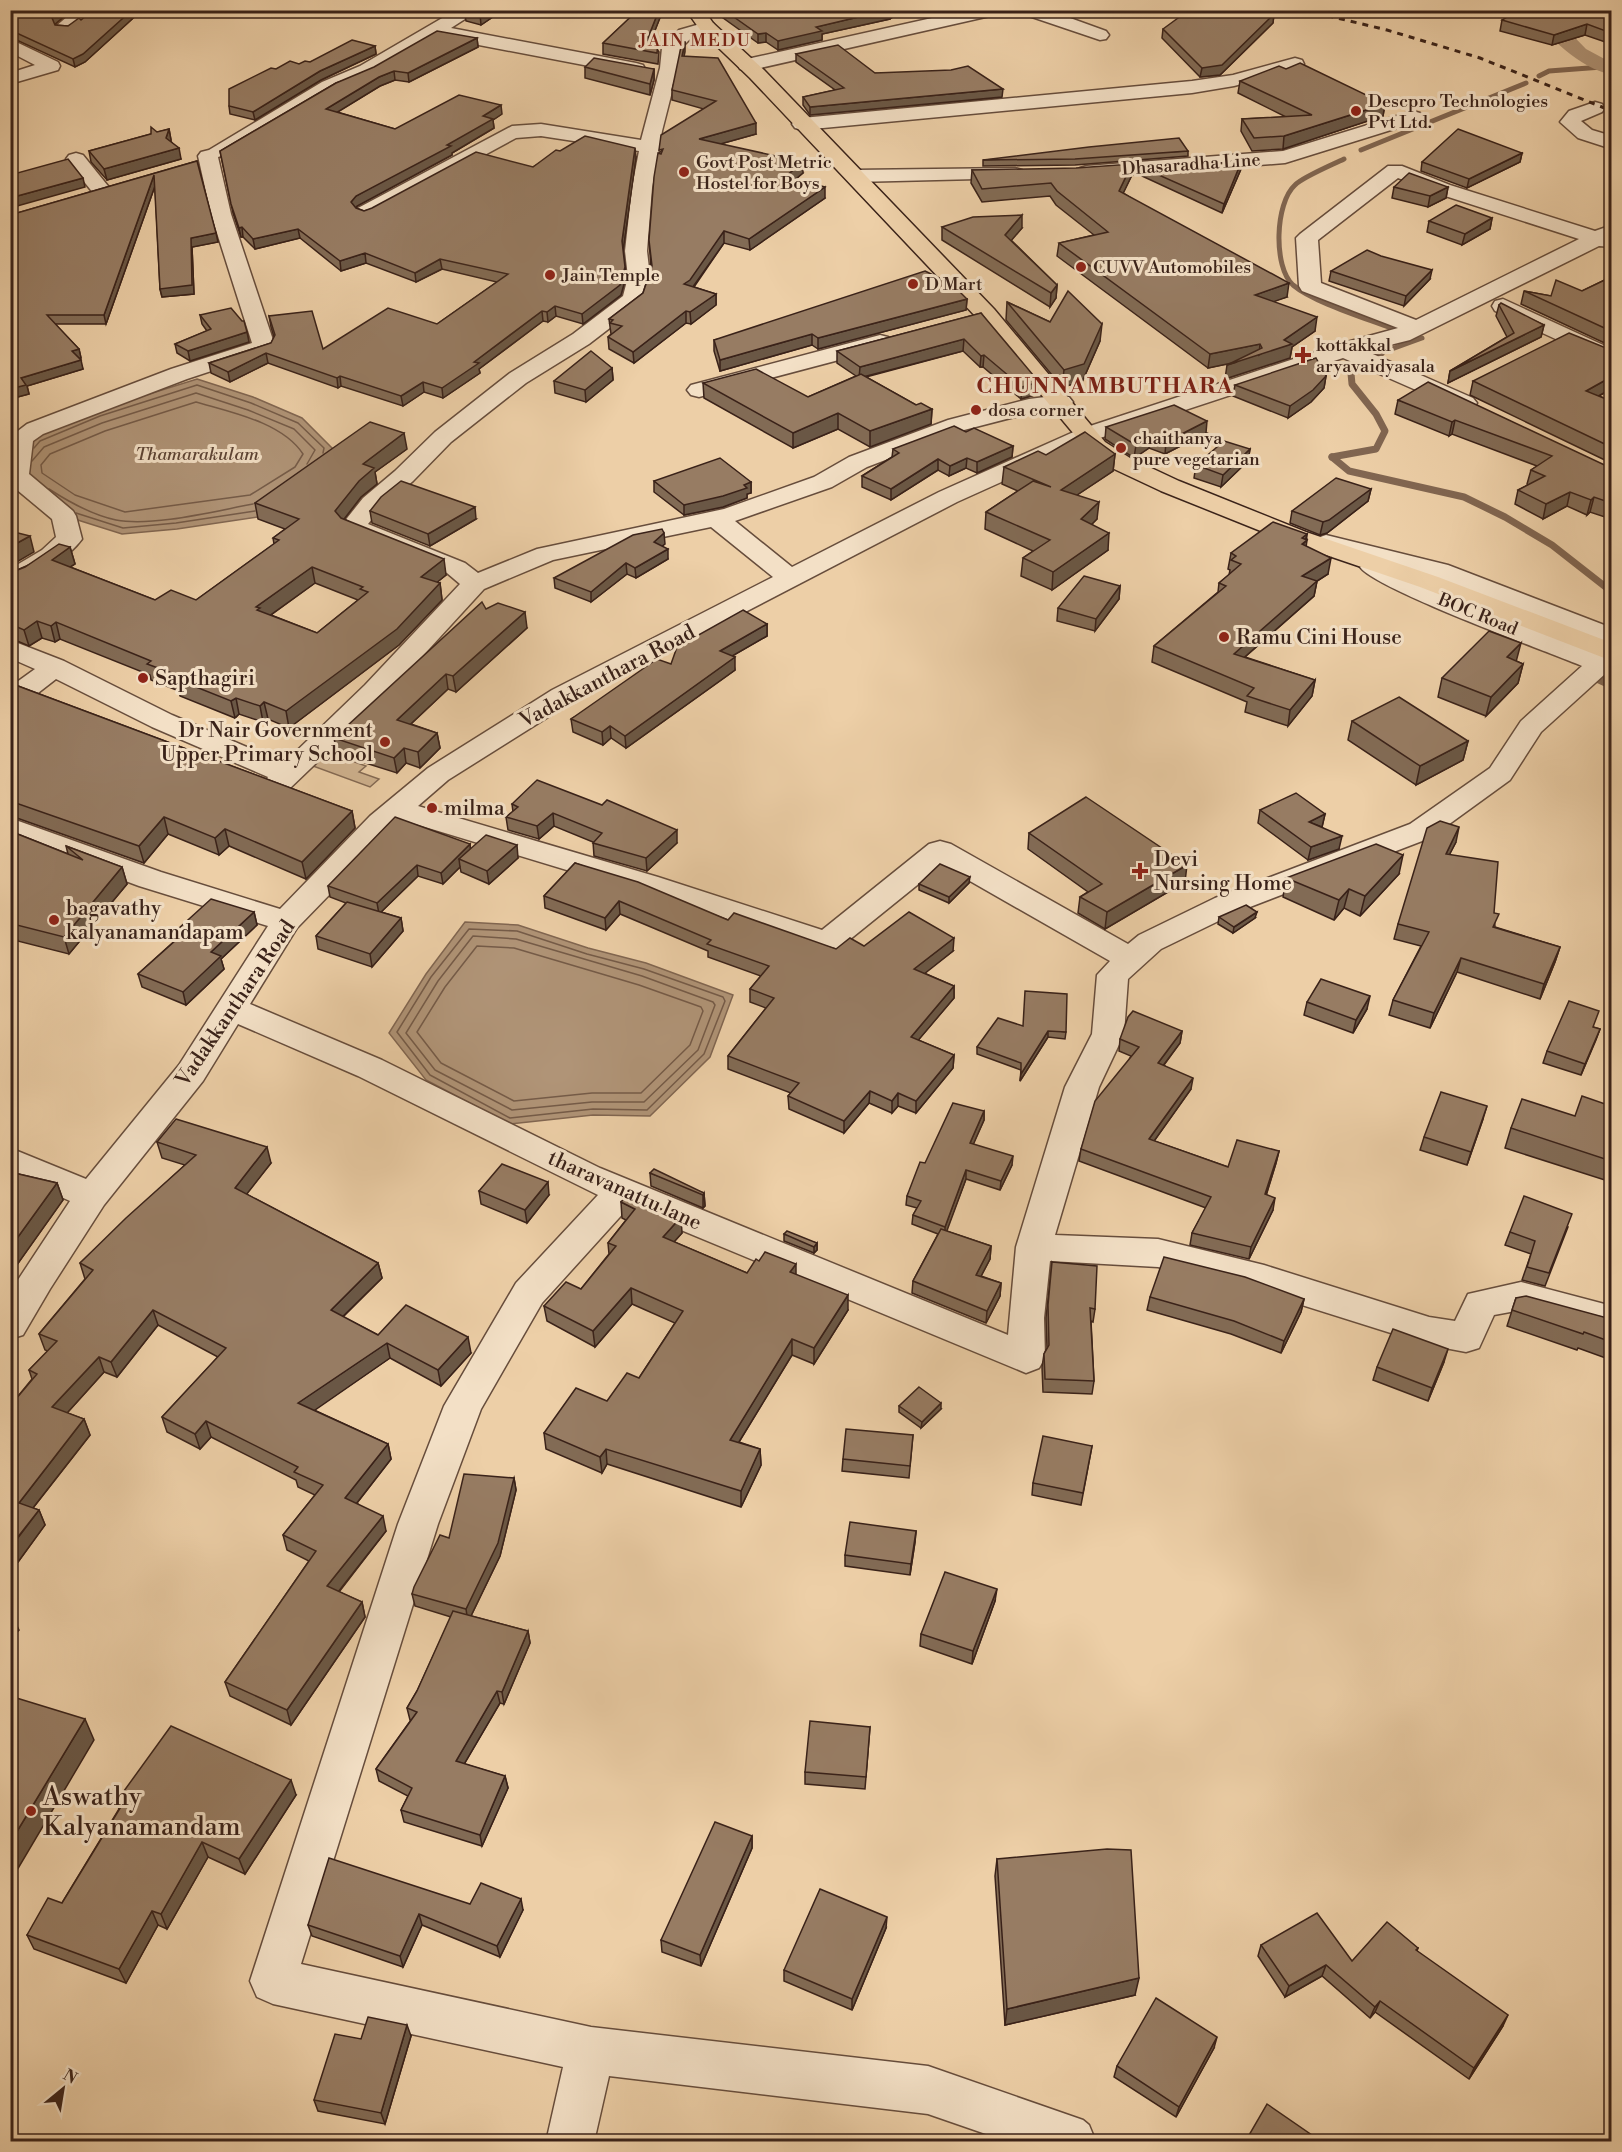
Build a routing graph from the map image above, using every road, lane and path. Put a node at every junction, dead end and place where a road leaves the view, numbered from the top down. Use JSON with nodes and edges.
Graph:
{"nodes":[{"id":1,"x":87,"y":10,"type":"edge"},
{"id":2,"x":470,"y":10,"type":"edge"},
{"id":3,"x":1023,"y":10,"type":"edge"},
{"id":4,"x":1030,"y":10,"type":"edge"},
{"id":5,"x":701,"y":19,"type":"edge"},
{"id":6,"x":64,"y":27,"type":"edge"},
{"id":7,"x":436,"y":31,"type":"junction"},
{"id":8,"x":1100,"y":35,"type":"dead end"},
{"id":9,"x":10,"y":44,"type":"edge"},
{"id":10,"x":747,"y":64,"type":"junction"},
{"id":11,"x":1295,"y":64,"type":"edge"},
{"id":12,"x":667,"y":74,"type":"junction"},
{"id":13,"x":10,"y":79,"type":"edge"},
{"id":14,"x":1605,"y":105,"type":"edge"},
{"id":15,"x":1413,"y":117,"type":"dead end"},
{"id":16,"x":802,"y":124,"type":"junction"},
{"id":17,"x":1611,"y":143,"type":"edge"},
{"id":18,"x":649,"y":147,"type":"junction"},
{"id":19,"x":76,"y":159,"type":"dead end"},
{"id":20,"x":1040,"y":173,"type":"edge"},
{"id":21,"x":1063,"y":173,"type":"edge"},
{"id":22,"x":855,"y":176,"type":"junction"},
{"id":23,"x":101,"y":190,"type":"edge"},
{"id":24,"x":365,"y":212,"type":"edge"},
{"id":25,"x":1606,"y":237,"type":"edge"},
{"id":26,"x":1483,"y":295,"type":"junction"},
{"id":27,"x":986,"y":314,"type":"junction"},
{"id":28,"x":963,"y":320,"type":"edge"},
{"id":29,"x":1417,"y":328,"type":"junction"},
{"id":30,"x":905,"y":335,"type":"edge"},
{"id":31,"x":1563,"y":337,"type":"junction"},
{"id":32,"x":1542,"y":347,"type":"edge"},
{"id":33,"x":1344,"y":350,"type":"junction"},
{"id":34,"x":1611,"y":358,"type":"edge"},
{"id":35,"x":1468,"y":384,"type":"dead end"},
{"id":36,"x":699,"y":390,"type":"dead end"},
{"id":37,"x":1447,"y":395,"type":"junction"},
{"id":38,"x":1061,"y":402,"type":"junction"},
{"id":39,"x":1488,"y":415,"type":"edge"},
{"id":40,"x":1086,"y":435,"type":"junction"},
{"id":41,"x":716,"y":518,"type":"junction"},
{"id":42,"x":1297,"y":537,"type":"junction"},
{"id":43,"x":1347,"y":554,"type":"junction"},
{"id":44,"x":791,"y":579,"type":"junction"},
{"id":45,"x":10,"y":581,"type":"edge"},
{"id":46,"x":475,"y":583,"type":"junction"},
{"id":47,"x":10,"y":648,"type":"edge"},
{"id":48,"x":1609,"y":655,"type":"edge"},
{"id":49,"x":54,"y":667,"type":"junction"},
{"id":50,"x":28,"y":697,"type":"edge"},
{"id":51,"x":104,"y":721,"type":"edge"},
{"id":52,"x":289,"y":786,"type":"junction"},
{"id":53,"x":351,"y":813,"type":"edge"},
{"id":54,"x":388,"y":816,"type":"junction"},
{"id":55,"x":10,"y":827,"type":"edge"},
{"id":56,"x":286,"y":921,"type":"junction"},
{"id":57,"x":1131,"y":959,"type":"junction"},
{"id":58,"x":230,"y":1008,"type":"junction"},
{"id":59,"x":10,"y":1160,"type":"edge"},
{"id":60,"x":622,"y":1191,"type":"junction"},
{"id":61,"x":92,"y":1196,"type":"junction"},
{"id":62,"x":1034,"y":1247,"type":"junction"},
{"id":63,"x":1611,"y":1321,"type":"edge"},
{"id":64,"x":10,"y":1324,"type":"edge"},
{"id":65,"x":591,"y":2050,"type":"junction"},
{"id":66,"x":570,"y":2142,"type":"edge"},
{"id":67,"x":1072,"y":2142,"type":"edge"}],
"edges":[{"from":1,"to":6,"type":"street"},
{"from":2,"to":7,"type":"street"},
{"from":3,"to":10,"type":"street"},
{"from":4,"to":8,"type":"street"},
{"from":5,"to":10,"type":"main road"},
{"from":5,"to":12,"type":"street"},
{"from":7,"to":12,"type":"street"},
{"from":7,"to":45,"type":"street"},
{"from":9,"to":13,"type":"street"},
{"from":10,"to":16,"type":"main road"},
{"from":11,"to":16,"type":"street"},
{"from":12,"to":18,"type":"street"},
{"from":14,"to":17,"type":"street"},
{"from":15,"to":21,"type":"street","name":"Dhasaradha Line"},
{"from":16,"to":22,"type":"main road"},
{"from":18,"to":24,"type":"street"},
{"from":18,"to":46,"type":"street"},
{"from":19,"to":23,"type":"street"},
{"from":20,"to":22,"type":"street"},
{"from":22,"to":27,"type":"main road"},
{"from":25,"to":26,"type":"street","name":"Vadakkanthara Road"},
{"from":25,"to":29,"type":"street"},
{"from":26,"to":29,"type":"street","name":"Vadakkanthara Road"},
{"from":26,"to":31,"type":"street"},
{"from":27,"to":28,"type":"street"},
{"from":27,"to":38,"type":"main road"},
{"from":29,"to":33,"type":"street","name":"Vadakkanthara Road"},
{"from":30,"to":36,"type":"street"},
{"from":31,"to":32,"type":"street"},
{"from":31,"to":34,"type":"street"},
{"from":33,"to":37,"type":"street"},
{"from":33,"to":40,"type":"street","name":"Vadakkanthara Road"},
{"from":35,"to":37,"type":"street"},
{"from":37,"to":39,"type":"street"},
{"from":38,"to":40,"type":"main road"},
{"from":38,"to":41,"type":"street"},
{"from":40,"to":42,"type":"main road"},
{"from":40,"to":44,"type":"street","name":"Vadakkanthara Road"},
{"from":41,"to":44,"type":"street"},
{"from":41,"to":46,"type":"street"},
{"from":42,"to":43,"type":"main road"},
{"from":42,"to":48,"type":"street"},
{"from":43,"to":48,"type":"main road"},
{"from":43,"to":48,"type":"street","name":"BOC Road"},
{"from":44,"to":54,"type":"street","name":"Vadakkanthara Road"},
{"from":46,"to":52,"type":"street"},
{"from":47,"to":49,"type":"street"},
{"from":48,"to":57,"type":"street"},
{"from":49,"to":50,"type":"street"},
{"from":49,"to":52,"type":"street"},
{"from":51,"to":52,"type":"street"},
{"from":53,"to":54,"type":"street"},
{"from":54,"to":56,"type":"street","name":"Vadakkanthara Road"},
{"from":54,"to":57,"type":"street"},
{"from":55,"to":56,"type":"street"},
{"from":56,"to":58,"type":"street","name":"Vadakkanthara Road"},
{"from":57,"to":62,"type":"street"},
{"from":58,"to":60,"type":"street","name":"tharavanattu lane"},
{"from":58,"to":61,"type":"street","name":"Vadakkanthara Road"},
{"from":59,"to":61,"type":"street"},
{"from":60,"to":62,"type":"street","name":"tharavanattu lane"},
{"from":60,"to":65,"type":"street"},
{"from":61,"to":64,"type":"street","name":"Vadakkanthara Road"},
{"from":62,"to":63,"type":"street"},
{"from":65,"to":66,"type":"street"},
{"from":65,"to":67,"type":"street"}]}
